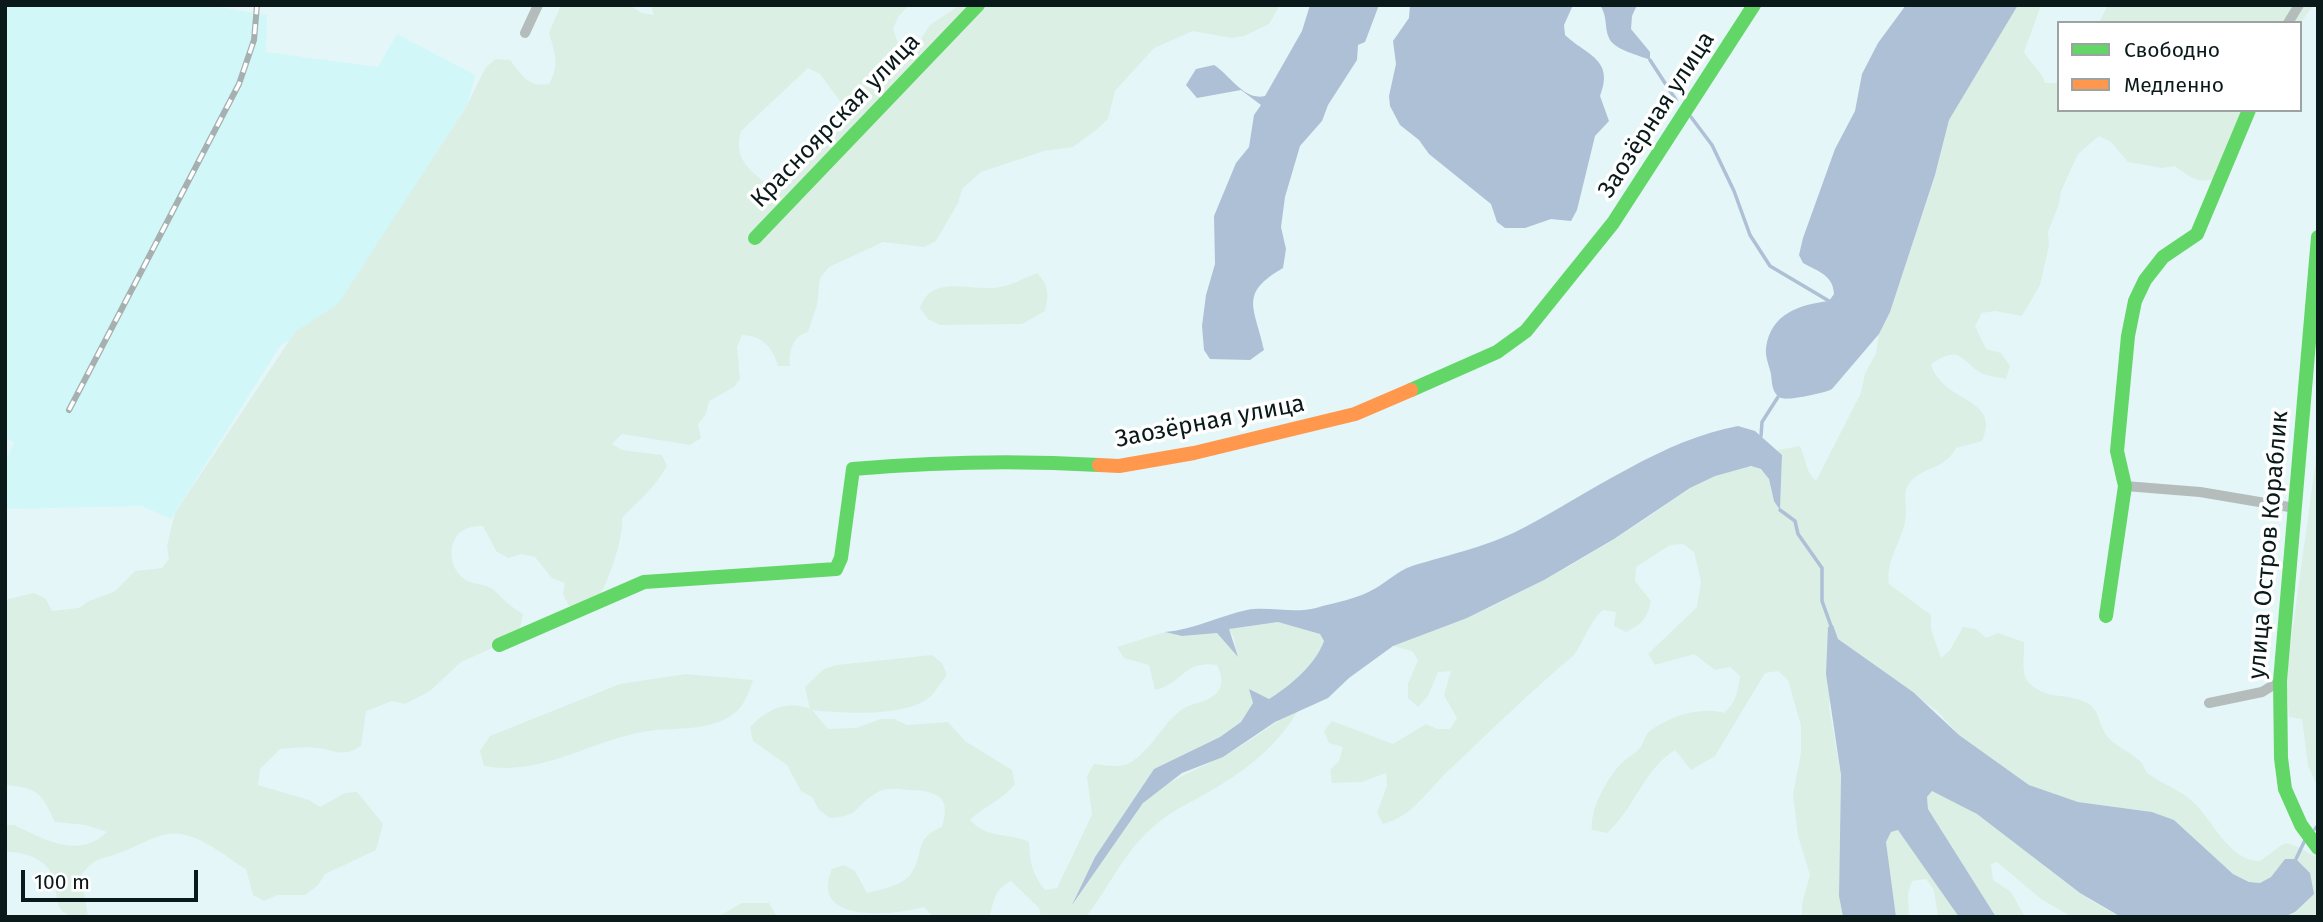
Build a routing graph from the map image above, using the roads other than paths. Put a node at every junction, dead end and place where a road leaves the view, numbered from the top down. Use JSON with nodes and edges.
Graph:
{"nodes":[{"id":1,"x":538,"y":5,"type":"edge"},
{"id":2,"x":978,"y":5,"type":"edge"},
{"id":3,"x":1754,"y":5,"type":"edge"},
{"id":4,"x":2300,"y":5,"type":"edge"},
{"id":5,"x":2289,"y":21,"type":"edge"},
{"id":6,"x":524,"y":33,"type":"dead end"},
{"id":7,"x":2248,"y":112,"type":"edge"},
{"id":8,"x":755,"y":237,"type":"dead end"},
{"id":9,"x":2318,"y":237,"type":"edge"},
{"id":10,"x":2125,"y":486,"type":"junction"},
{"id":11,"x":2295,"y":508,"type":"junction"},
{"id":12,"x":2106,"y":617,"type":"dead end"},
{"id":13,"x":499,"y":645,"type":"dead end"},
{"id":14,"x":2280,"y":681,"type":"junction"},
{"id":15,"x":2209,"y":704,"type":"dead end"},
{"id":16,"x":2318,"y":848,"type":"edge"}],
"edges":[{"from":1,"to":6,"type":"street"},
{"from":2,"to":8,"type":"street","name":"Красноярская улица"},
{"from":3,"to":13,"type":"street","name":"Заозёрная улица"},
{"from":4,"to":5,"type":"street"},
{"from":7,"to":10,"type":"street"},
{"from":9,"to":11,"type":"street","name":"улица Остров Кораблик"},
{"from":10,"to":11,"type":"street"},
{"from":10,"to":12,"type":"street"},
{"from":11,"to":14,"type":"street","name":"улица Остров Кораблик"},
{"from":14,"to":15,"type":"street"},
{"from":14,"to":16,"type":"street","name":"улица Остров Кораблик"}]}
